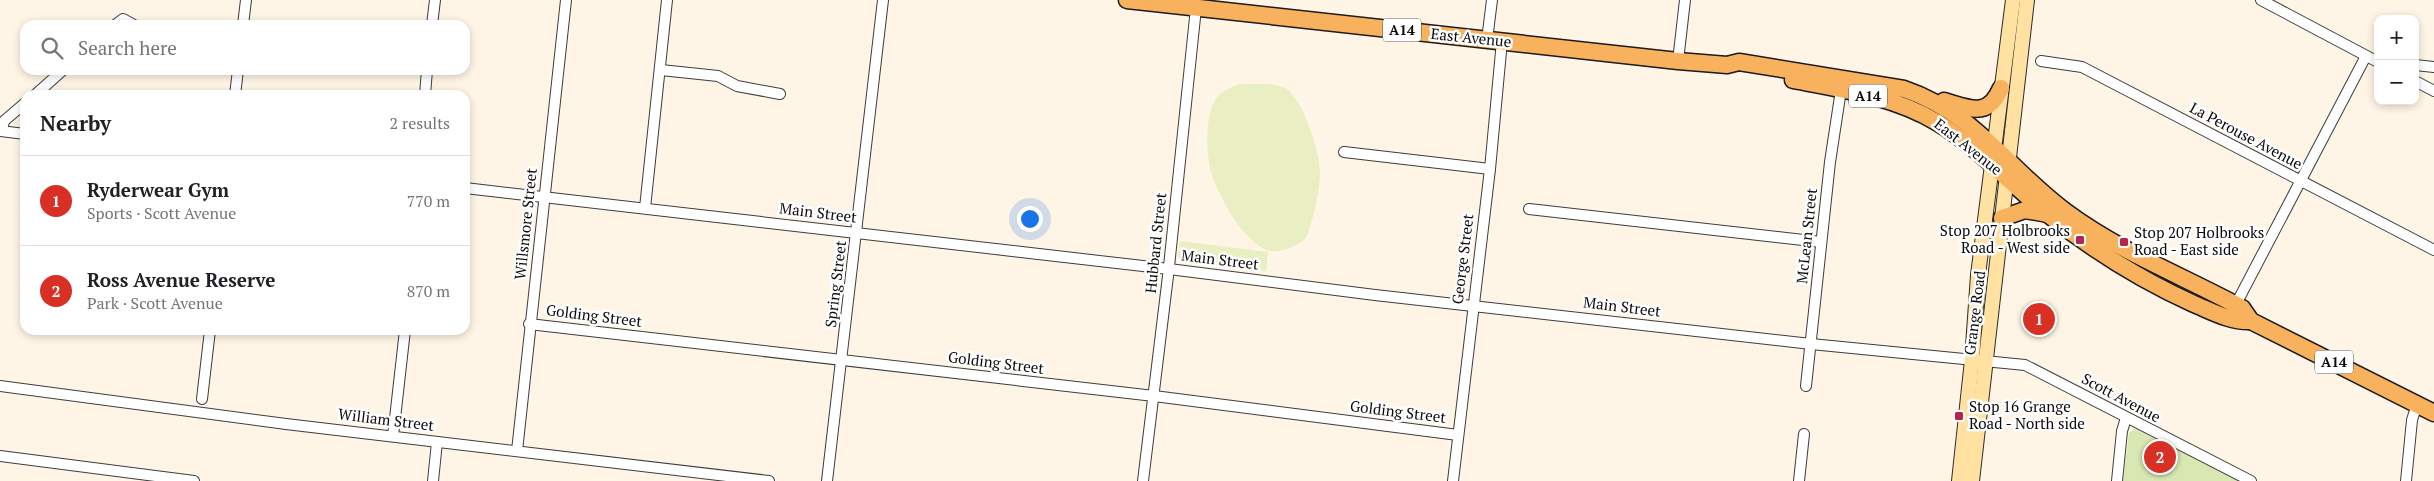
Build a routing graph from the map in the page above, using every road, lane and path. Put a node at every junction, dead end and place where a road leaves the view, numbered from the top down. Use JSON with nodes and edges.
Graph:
{"nodes":[{"id":1,"x":246,"y":0,"type":"edge"},
{"id":2,"x":435,"y":0,"type":"edge"},
{"id":3,"x":566,"y":0,"type":"edge"},
{"id":4,"x":667,"y":0,"type":"edge"},
{"id":5,"x":883,"y":0,"type":"edge"},
{"id":6,"x":1126,"y":0,"type":"edge"},
{"id":7,"x":1492,"y":0,"type":"edge"},
{"id":8,"x":1685,"y":0,"type":"edge"},
{"id":9,"x":2013,"y":0,"type":"edge"},
{"id":10,"x":2027,"y":0,"type":"edge"},
{"id":11,"x":2261,"y":0,"type":"edge"},
{"id":12,"x":1147,"y":1,"type":"edge"},
{"id":13,"x":1196,"y":8,"type":"junction"},
{"id":14,"x":244,"y":20,"type":"edge"},
{"id":15,"x":433,"y":20,"type":"edge"},
{"id":16,"x":1494,"y":41,"type":"junction"},
{"id":17,"x":2366,"y":56,"type":"junction"},
{"id":18,"x":2374,"y":60,"type":"edge"},
{"id":19,"x":1678,"y":61,"type":"junction"},
{"id":20,"x":2041,"y":62,"type":"dead end"},
{"id":21,"x":1727,"y":65,"type":"junction"},
{"id":22,"x":2419,"y":65,"type":"edge"},
{"id":23,"x":2434,"y":67,"type":"edge"},
{"id":24,"x":661,"y":70,"type":"junction"},
{"id":25,"x":58,"y":75,"type":"edge"},
{"id":26,"x":237,"y":75,"type":"edge"},
{"id":27,"x":427,"y":75,"type":"edge"},
{"id":28,"x":2419,"y":83,"type":"edge"},
{"id":29,"x":2001,"y":88,"type":"junction"},
{"id":30,"x":41,"y":90,"type":"edge"},
{"id":31,"x":236,"y":90,"type":"edge"},
{"id":32,"x":425,"y":90,"type":"edge"},
{"id":33,"x":1841,"y":90,"type":"junction"},
{"id":34,"x":2434,"y":91,"type":"edge"},
{"id":35,"x":780,"y":94,"type":"dead end"},
{"id":36,"x":1927,"y":98,"type":"junction"},
{"id":37,"x":20,"y":108,"type":"edge"},
{"id":38,"x":1,"y":131,"type":"edge"},
{"id":39,"x":20,"y":133,"type":"edge"},
{"id":40,"x":1344,"y":152,"type":"dead end"},
{"id":41,"x":2000,"y":162,"type":"junction"},
{"id":42,"x":1490,"y":169,"type":"junction"},
{"id":43,"x":2301,"y":181,"type":"junction"},
{"id":44,"x":470,"y":189,"type":"edge"},
{"id":45,"x":544,"y":196,"type":"junction"},
{"id":46,"x":645,"y":208,"type":"junction"},
{"id":47,"x":1530,"y":209,"type":"dead end"},
{"id":48,"x":2048,"y":214,"type":"junction"},
{"id":49,"x":2002,"y":218,"type":"junction"},
{"id":50,"x":858,"y":233,"type":"junction"},
{"id":51,"x":1821,"y":242,"type":"junction"},
{"id":52,"x":2434,"y":250,"type":"edge"},
{"id":53,"x":1168,"y":269,"type":"junction"},
{"id":54,"x":1473,"y":305,"type":"junction"},
{"id":55,"x":2233,"y":312,"type":"junction"},
{"id":56,"x":529,"y":324,"type":"junction"},
{"id":57,"x":209,"y":335,"type":"edge"},
{"id":58,"x":403,"y":335,"type":"edge"},
{"id":59,"x":1811,"y":344,"type":"junction"},
{"id":60,"x":1979,"y":360,"type":"junction"},
{"id":61,"x":842,"y":361,"type":"junction"},
{"id":62,"x":0,"y":386,"type":"edge"},
{"id":63,"x":1806,"y":386,"type":"dead end"},
{"id":64,"x":1154,"y":396,"type":"junction"},
{"id":65,"x":202,"y":399,"type":"dead end"},
{"id":66,"x":2417,"y":404,"type":"junction"},
{"id":67,"x":2434,"y":412,"type":"edge"},
{"id":68,"x":2126,"y":418,"type":"junction"},
{"id":69,"x":1804,"y":434,"type":"dead end"},
{"id":70,"x":1458,"y":435,"type":"junction"},
{"id":71,"x":393,"y":436,"type":"junction"},
{"id":72,"x":437,"y":442,"type":"junction"},
{"id":73,"x":517,"y":451,"type":"junction"},
{"id":74,"x":0,"y":456,"type":"edge"},
{"id":75,"x":194,"y":481,"type":"edge"},
{"id":76,"x":433,"y":481,"type":"edge"},
{"id":77,"x":769,"y":481,"type":"edge"},
{"id":78,"x":827,"y":481,"type":"edge"},
{"id":79,"x":1142,"y":481,"type":"edge"},
{"id":80,"x":1453,"y":481,"type":"edge"},
{"id":81,"x":1799,"y":481,"type":"edge"},
{"id":82,"x":1959,"y":481,"type":"edge"},
{"id":83,"x":1972,"y":481,"type":"edge"},
{"id":84,"x":2117,"y":481,"type":"edge"},
{"id":85,"x":2251,"y":481,"type":"edge"},
{"id":86,"x":2406,"y":481,"type":"edge"}],
"edges":[{"from":1,"to":14,"type":"street"},
{"from":2,"to":15,"type":"street"},
{"from":3,"to":45,"type":"street","name":"Willsmore Street"},
{"from":4,"to":24,"type":"street"},
{"from":5,"to":50,"type":"street","name":"Spring Street"},
{"from":6,"to":12,"type":"main road","name":"East Avenue","number":"A14"},
{"from":7,"to":16,"type":"street","name":"George Street"},
{"from":8,"to":19,"type":"street"},
{"from":9,"to":29,"type":"main road","name":"Grange Road"},
{"from":10,"to":41,"type":"main road","name":"Grange Road"},
{"from":11,"to":17,"type":"street"},
{"from":12,"to":13,"type":"main road","name":"East Avenue","number":"A14"},
{"from":13,"to":16,"type":"main road","name":"East Avenue","number":"A14"},
{"from":13,"to":53,"type":"street","name":"Hubbard Street"},
{"from":16,"to":19,"type":"main road","name":"East Avenue","number":"A14"},
{"from":16,"to":42,"type":"street","name":"George Street"},
{"from":17,"to":18,"type":"street"},
{"from":17,"to":43,"type":"street"},
{"from":19,"to":21,"type":"main road","name":"East Avenue","number":"A14"},
{"from":20,"to":43,"type":"street","name":"La Perouse Avenue"},
{"from":21,"to":33,"type":"main road","name":"East Avenue","number":"A14"},
{"from":21,"to":36,"type":"main road","name":"East Avenue","number":"A14"},
{"from":22,"to":23,"type":"street"},
{"from":24,"to":35,"type":"street"},
{"from":24,"to":46,"type":"street"},
{"from":25,"to":30,"type":"street"},
{"from":26,"to":31,"type":"street"},
{"from":27,"to":32,"type":"street"},
{"from":28,"to":34,"type":"street"},
{"from":29,"to":36,"type":"main road"},
{"from":29,"to":41,"type":"main road","name":"Grange Road"},
{"from":33,"to":41,"type":"main road","name":"East Avenue","number":"A14"},
{"from":33,"to":51,"type":"street","name":"McLean Street"},
{"from":36,"to":41,"type":"main road","name":"East Avenue","number":"A14"},
{"from":37,"to":38,"type":"street"},
{"from":38,"to":39,"type":"street"},
{"from":40,"to":42,"type":"street"},
{"from":41,"to":48,"type":"main road","number":"A14"},
{"from":41,"to":49,"type":"main road","name":"Grange Road"},
{"from":41,"to":55,"type":"main road","number":"A14"},
{"from":41,"to":60,"type":"main road","name":"Grange Road"},
{"from":42,"to":54,"type":"street","name":"George Street"},
{"from":43,"to":52,"type":"street","name":"La Perouse Avenue"},
{"from":43,"to":55,"type":"street"},
{"from":44,"to":45,"type":"street","name":"Main Street"},
{"from":45,"to":46,"type":"street","name":"Main Street"},
{"from":45,"to":56,"type":"street","name":"Willsmore Street"},
{"from":46,"to":50,"type":"street","name":"Main Street"},
{"from":47,"to":51,"type":"street"},
{"from":48,"to":49,"type":"main road"},
{"from":48,"to":55,"type":"main road","number":"A14"},
{"from":49,"to":60,"type":"main road","name":"Grange Road"},
{"from":50,"to":53,"type":"street","name":"Main Street"},
{"from":50,"to":61,"type":"street","name":"Spring Street"},
{"from":51,"to":59,"type":"street","name":"McLean Street"},
{"from":53,"to":54,"type":"street","name":"Main Street"},
{"from":53,"to":64,"type":"street","name":"Hubbard Street"},
{"from":54,"to":59,"type":"street","name":"Main Street"},
{"from":54,"to":70,"type":"street","name":"George Street"},
{"from":55,"to":66,"type":"main road","number":"A14"},
{"from":56,"to":61,"type":"street","name":"Golding Street"},
{"from":56,"to":73,"type":"street","name":"Willsmore Street"},
{"from":57,"to":65,"type":"street"},
{"from":58,"to":71,"type":"street"},
{"from":59,"to":60,"type":"street","name":"Main Street"},
{"from":59,"to":63,"type":"street","name":"McLean Street"},
{"from":60,"to":68,"type":"street","name":"Scott Avenue"},
{"from":60,"to":82,"type":"main road","name":"Grange Road"},
{"from":60,"to":83,"type":"main road","name":"Grange Road"},
{"from":61,"to":64,"type":"street","name":"Golding Street"},
{"from":61,"to":78,"type":"street","name":"Spring Street"},
{"from":62,"to":71,"type":"street","name":"William Street"},
{"from":64,"to":70,"type":"street","name":"Golding Street"},
{"from":64,"to":79,"type":"street","name":"Hubbard Street"},
{"from":66,"to":67,"type":"main road","number":"A14"},
{"from":66,"to":86,"type":"street"},
{"from":68,"to":84,"type":"street"},
{"from":68,"to":85,"type":"street","name":"Scott Avenue"},
{"from":69,"to":81,"type":"street"},
{"from":70,"to":80,"type":"street","name":"George Street"},
{"from":71,"to":72,"type":"street","name":"William Street"},
{"from":72,"to":73,"type":"street","name":"William Street"},
{"from":72,"to":76,"type":"street"},
{"from":73,"to":77,"type":"street","name":"William Street"},
{"from":74,"to":75,"type":"street"}]}
